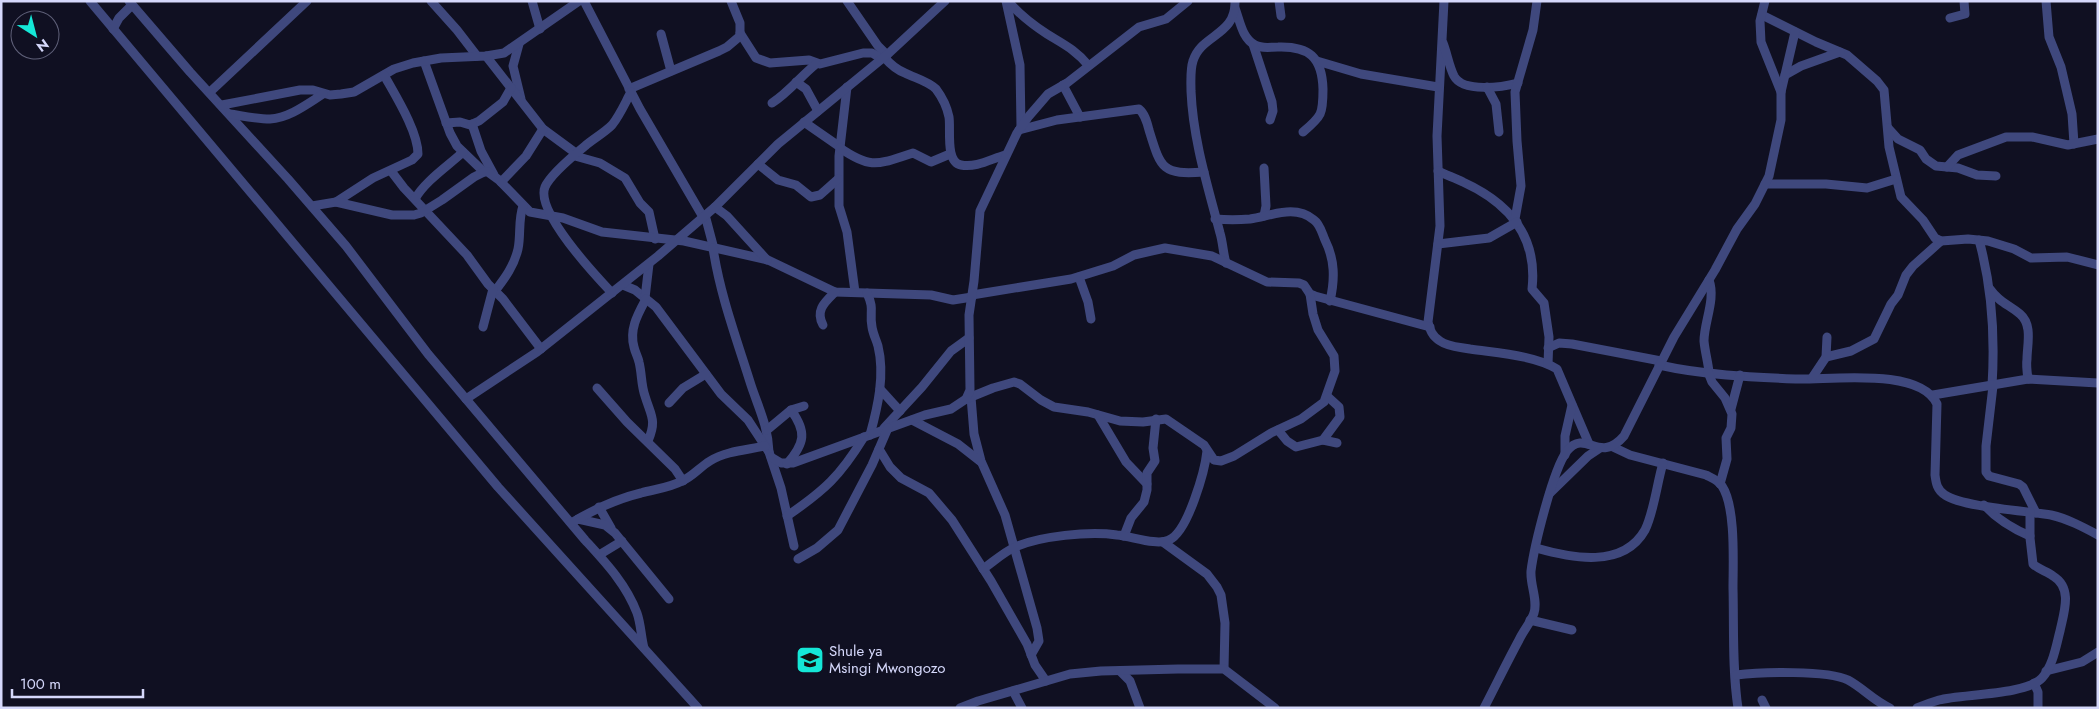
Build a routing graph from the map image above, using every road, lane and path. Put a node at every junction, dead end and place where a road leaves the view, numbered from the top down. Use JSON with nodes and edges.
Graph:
{"nodes":[{"id":1,"x":90,"y":1,"type":"edge"},
{"id":2,"x":307,"y":1,"type":"edge"},
{"id":3,"x":431,"y":1,"type":"edge"},
{"id":4,"x":532,"y":1,"type":"edge"},
{"id":5,"x":579,"y":1,"type":"edge"},
{"id":6,"x":584,"y":1,"type":"edge"},
{"id":7,"x":731,"y":1,"type":"edge"},
{"id":8,"x":847,"y":1,"type":"edge"},
{"id":9,"x":945,"y":1,"type":"edge"},
{"id":10,"x":1007,"y":1,"type":"edge"},
{"id":11,"x":1188,"y":1,"type":"edge"},
{"id":12,"x":1279,"y":1,"type":"edge"},
{"id":13,"x":1444,"y":1,"type":"edge"},
{"id":14,"x":1537,"y":1,"type":"edge"},
{"id":15,"x":1765,"y":1,"type":"edge"},
{"id":16,"x":1964,"y":1,"type":"edge"},
{"id":17,"x":2046,"y":1,"type":"edge"},
{"id":18,"x":131,"y":3,"type":"edge"},
{"id":19,"x":1235,"y":4,"type":"edge"},
{"id":20,"x":1762,"y":15,"type":"junction"},
{"id":21,"x":1281,"y":16,"type":"dead end"},
{"id":22,"x":1950,"y":18,"type":"dead end"},
{"id":23,"x":113,"y":29,"type":"junction"},
{"id":24,"x":540,"y":29,"type":"junction"},
{"id":25,"x":1796,"y":32,"type":"junction"},
{"id":26,"x":740,"y":33,"type":"junction"},
{"id":27,"x":661,"y":34,"type":"dead end"},
{"id":28,"x":1442,"y":40,"type":"junction"},
{"id":29,"x":519,"y":44,"type":"junction"},
{"id":30,"x":1253,"y":44,"type":"junction"},
{"id":31,"x":1840,"y":52,"type":"junction"},
{"id":32,"x":481,"y":56,"type":"junction"},
{"id":33,"x":884,"y":57,"type":"junction"},
{"id":34,"x":424,"y":61,"type":"junction"},
{"id":35,"x":1317,"y":62,"type":"junction"},
{"id":36,"x":816,"y":64,"type":"junction"},
{"id":37,"x":1088,"y":65,"type":"junction"},
{"id":38,"x":671,"y":71,"type":"junction"},
{"id":39,"x":384,"y":75,"type":"junction"},
{"id":40,"x":1785,"y":76,"type":"junction"},
{"id":41,"x":796,"y":82,"type":"junction"},
{"id":42,"x":1518,"y":83,"type":"junction"},
{"id":43,"x":1063,"y":85,"type":"junction"},
{"id":44,"x":847,"y":87,"type":"junction"},
{"id":45,"x":1438,"y":87,"type":"junction"},
{"id":46,"x":1487,"y":87,"type":"junction"},
{"id":47,"x":511,"y":88,"type":"junction"},
{"id":48,"x":630,"y":90,"type":"junction"},
{"id":49,"x":210,"y":92,"type":"junction"},
{"id":50,"x":1781,"y":92,"type":"junction"},
{"id":51,"x":323,"y":94,"type":"junction"},
{"id":52,"x":522,"y":102,"type":"junction"},
{"id":53,"x":772,"y":103,"type":"dead end"},
{"id":54,"x":222,"y":105,"type":"junction"},
{"id":55,"x":818,"y":111,"type":"junction"},
{"id":56,"x":230,"y":114,"type":"junction"},
{"id":57,"x":1080,"y":117,"type":"junction"},
{"id":58,"x":1270,"y":120,"type":"dead end"},
{"id":59,"x":804,"y":122,"type":"junction"},
{"id":60,"x":446,"y":123,"type":"junction"},
{"id":61,"x":472,"y":124,"type":"junction"},
{"id":62,"x":1020,"y":128,"type":"junction"},
{"id":63,"x":1888,"y":128,"type":"junction"},
{"id":64,"x":543,"y":129,"type":"junction"},
{"id":65,"x":1303,"y":132,"type":"dead end"},
{"id":66,"x":1499,"y":132,"type":"dead end"},
{"id":67,"x":2098,"y":140,"type":"edge"},
{"id":68,"x":2074,"y":144,"type":"junction"},
{"id":69,"x":840,"y":147,"type":"junction"},
{"id":70,"x":463,"y":152,"type":"junction"},
{"id":71,"x":950,"y":154,"type":"junction"},
{"id":72,"x":576,"y":155,"type":"junction"},
{"id":73,"x":1005,"y":155,"type":"junction"},
{"id":74,"x":758,"y":164,"type":"junction"},
{"id":75,"x":1947,"y":167,"type":"junction"},
{"id":76,"x":1264,"y":168,"type":"dead end"},
{"id":77,"x":391,"y":171,"type":"junction"},
{"id":78,"x":1438,"y":171,"type":"junction"},
{"id":79,"x":484,"y":172,"type":"junction"},
{"id":80,"x":1204,"y":172,"type":"junction"},
{"id":81,"x":1996,"y":176,"type":"dead end"},
{"id":82,"x":838,"y":179,"type":"junction"},
{"id":83,"x":1896,"y":179,"type":"junction"},
{"id":84,"x":499,"y":180,"type":"junction"},
{"id":85,"x":1765,"y":184,"type":"junction"},
{"id":86,"x":415,"y":199,"type":"junction"},
{"id":87,"x":336,"y":202,"type":"junction"},
{"id":88,"x":312,"y":206,"type":"junction"},
{"id":89,"x":523,"y":206,"type":"junction"},
{"id":90,"x":715,"y":207,"type":"junction"},
{"id":91,"x":426,"y":210,"type":"junction"},
{"id":92,"x":704,"y":216,"type":"junction"},
{"id":93,"x":1264,"y":216,"type":"junction"},
{"id":94,"x":551,"y":217,"type":"junction"},
{"id":95,"x":1215,"y":219,"type":"junction"},
{"id":96,"x":1516,"y":221,"type":"junction"},
{"id":97,"x":655,"y":239,"type":"junction"},
{"id":98,"x":1978,"y":240,"type":"junction"},
{"id":99,"x":675,"y":241,"type":"junction"},
{"id":100,"x":1941,"y":241,"type":"junction"},
{"id":101,"x":1438,"y":244,"type":"junction"},
{"id":102,"x":714,"y":248,"type":"junction"},
{"id":103,"x":768,"y":260,"type":"junction"},
{"id":104,"x":1226,"y":263,"type":"junction"},
{"id":105,"x":649,"y":264,"type":"junction"},
{"id":106,"x":2098,"y":265,"type":"edge"},
{"id":107,"x":1079,"y":277,"type":"junction"},
{"id":108,"x":1709,"y":280,"type":"junction"},
{"id":109,"x":622,"y":285,"type":"junction"},
{"id":110,"x":1990,"y":289,"type":"junction"},
{"id":111,"x":494,"y":290,"type":"junction"},
{"id":112,"x":835,"y":292,"type":"junction"},
{"id":113,"x":855,"y":292,"type":"junction"},
{"id":114,"x":612,"y":293,"type":"junction"},
{"id":115,"x":867,"y":293,"type":"junction"},
{"id":116,"x":1310,"y":294,"type":"junction"},
{"id":117,"x":972,"y":296,"type":"junction"},
{"id":118,"x":646,"y":299,"type":"junction"},
{"id":119,"x":1330,"y":300,"type":"junction"},
{"id":120,"x":1091,"y":319,"type":"dead end"},
{"id":121,"x":823,"y":325,"type":"dead end"},
{"id":122,"x":482,"y":327,"type":"dead end"},
{"id":123,"x":1430,"y":327,"type":"junction"},
{"id":124,"x":1827,"y":337,"type":"dead end"},
{"id":125,"x":969,"y":338,"type":"junction"},
{"id":126,"x":1548,"y":348,"type":"junction"},
{"id":127,"x":541,"y":349,"type":"junction"},
{"id":128,"x":1826,"y":357,"type":"junction"},
{"id":129,"x":1660,"y":363,"type":"junction"},
{"id":130,"x":1548,"y":364,"type":"junction"},
{"id":131,"x":1708,"y":372,"type":"junction"},
{"id":132,"x":706,"y":374,"type":"junction"},
{"id":133,"x":1740,"y":375,"type":"junction"},
{"id":134,"x":1812,"y":378,"type":"junction"},
{"id":135,"x":2028,"y":378,"type":"junction"},
{"id":136,"x":2098,"y":383,"type":"edge"},
{"id":137,"x":1992,"y":386,"type":"junction"},
{"id":138,"x":597,"y":388,"type":"dead end"},
{"id":139,"x":880,"y":389,"type":"junction"},
{"id":140,"x":1933,"y":395,"type":"junction"},
{"id":141,"x":1327,"y":396,"type":"junction"},
{"id":142,"x":466,"y":398,"type":"junction"},
{"id":143,"x":969,"y":398,"type":"junction"},
{"id":144,"x":669,"y":403,"type":"dead end"},
{"id":145,"x":1572,"y":405,"type":"junction"},
{"id":146,"x":804,"y":406,"type":"dead end"},
{"id":147,"x":1731,"y":409,"type":"junction"},
{"id":148,"x":791,"y":410,"type":"junction"},
{"id":149,"x":900,"y":411,"type":"junction"},
{"id":150,"x":1098,"y":415,"type":"junction"},
{"id":151,"x":1156,"y":419,"type":"junction"},
{"id":152,"x":912,"y":420,"type":"junction"},
{"id":153,"x":885,"y":429,"type":"junction"},
{"id":154,"x":767,"y":430,"type":"junction"},
{"id":155,"x":1278,"y":430,"type":"junction"},
{"id":156,"x":867,"y":436,"type":"junction"},
{"id":157,"x":1323,"y":440,"type":"junction"},
{"id":158,"x":648,"y":441,"type":"junction"},
{"id":159,"x":1337,"y":443,"type":"dead end"},
{"id":160,"x":1589,"y":444,"type":"junction"},
{"id":161,"x":1613,"y":447,"type":"junction"},
{"id":162,"x":879,"y":448,"type":"junction"},
{"id":163,"x":1600,"y":448,"type":"junction"},
{"id":164,"x":1207,"y":451,"type":"junction"},
{"id":165,"x":768,"y":452,"type":"junction"},
{"id":166,"x":1564,"y":455,"type":"junction"},
{"id":167,"x":982,"y":462,"type":"junction"},
{"id":168,"x":1663,"y":463,"type":"junction"},
{"id":169,"x":787,"y":464,"type":"junction"},
{"id":170,"x":683,"y":481,"type":"junction"},
{"id":171,"x":1147,"y":484,"type":"junction"},
{"id":172,"x":1720,"y":484,"type":"junction"},
{"id":173,"x":1550,"y":494,"type":"junction"},
{"id":174,"x":1984,"y":505,"type":"junction"},
{"id":175,"x":599,"y":507,"type":"junction"},
{"id":176,"x":2033,"y":513,"type":"junction"},
{"id":177,"x":787,"y":516,"type":"junction"},
{"id":178,"x":574,"y":521,"type":"junction"},
{"id":179,"x":612,"y":531,"type":"junction"},
{"id":180,"x":1124,"y":536,"type":"junction"},
{"id":181,"x":2030,"y":536,"type":"junction"},
{"id":182,"x":2098,"y":536,"type":"edge"},
{"id":183,"x":622,"y":541,"type":"junction"},
{"id":184,"x":1163,"y":542,"type":"junction"},
{"id":185,"x":794,"y":546,"type":"dead end"},
{"id":186,"x":1013,"y":548,"type":"junction"},
{"id":187,"x":1536,"y":548,"type":"junction"},
{"id":188,"x":600,"y":556,"type":"junction"},
{"id":189,"x":798,"y":559,"type":"dead end"},
{"id":190,"x":983,"y":569,"type":"junction"},
{"id":191,"x":670,"y":599,"type":"dead end"},
{"id":192,"x":1530,"y":620,"type":"junction"},
{"id":193,"x":1572,"y":630,"type":"dead end"},
{"id":194,"x":644,"y":648,"type":"junction"},
{"id":195,"x":2098,"y":652,"type":"edge"},
{"id":196,"x":1031,"y":656,"type":"junction"},
{"id":197,"x":1224,"y":669,"type":"junction"},
{"id":198,"x":1120,"y":671,"type":"junction"},
{"id":199,"x":2046,"y":671,"type":"junction"},
{"id":200,"x":1736,"y":675,"type":"junction"},
{"id":201,"x":1046,"y":681,"type":"junction"},
{"id":202,"x":2034,"y":684,"type":"junction"},
{"id":203,"x":1013,"y":691,"type":"junction"},
{"id":204,"x":1876,"y":704,"type":"edge"},
{"id":205,"x":698,"y":708,"type":"edge"},
{"id":206,"x":960,"y":708,"type":"edge"},
{"id":207,"x":1022,"y":708,"type":"edge"},
{"id":208,"x":1140,"y":708,"type":"edge"},
{"id":209,"x":1275,"y":708,"type":"edge"},
{"id":210,"x":1484,"y":708,"type":"edge"},
{"id":211,"x":1738,"y":708,"type":"edge"},
{"id":212,"x":1890,"y":708,"type":"edge"},
{"id":213,"x":1917,"y":708,"type":"edge"},
{"id":214,"x":2038,"y":708,"type":"edge"}],
"edges":[{"from":1,"to":23,"type":"street"},
{"from":2,"to":49,"type":"street"},
{"from":3,"to":32,"type":"street"},
{"from":4,"to":24,"type":"street"},
{"from":5,"to":24,"type":"street"},
{"from":6,"to":48,"type":"street"},
{"from":7,"to":26,"type":"street"},
{"from":8,"to":33,"type":"street"},
{"from":9,"to":33,"type":"street"},
{"from":10,"to":37,"type":"street"},
{"from":10,"to":62,"type":"street"},
{"from":11,"to":37,"type":"street"},
{"from":12,"to":21,"type":"street"},
{"from":13,"to":28,"type":"street"},
{"from":14,"to":42,"type":"street"},
{"from":15,"to":20,"type":"street"},
{"from":16,"to":22,"type":"street"},
{"from":17,"to":68,"type":"street"},
{"from":18,"to":23,"type":"street"},
{"from":18,"to":49,"type":"street"},
{"from":19,"to":30,"type":"street"},
{"from":19,"to":80,"type":"street"},
{"from":20,"to":25,"type":"street"},
{"from":20,"to":50,"type":"street"},
{"from":23,"to":194,"type":"street"},
{"from":24,"to":29,"type":"street"},
{"from":25,"to":31,"type":"street"},
{"from":25,"to":40,"type":"street"},
{"from":26,"to":36,"type":"street"},
{"from":26,"to":38,"type":"street"},
{"from":27,"to":38,"type":"street"},
{"from":28,"to":45,"type":"street"},
{"from":28,"to":46,"type":"street"},
{"from":29,"to":32,"type":"street"},
{"from":29,"to":52,"type":"street"},
{"from":30,"to":35,"type":"street"},
{"from":30,"to":58,"type":"street"},
{"from":31,"to":40,"type":"street"},
{"from":31,"to":63,"type":"street"},
{"from":32,"to":34,"type":"street"},
{"from":32,"to":47,"type":"street"},
{"from":33,"to":36,"type":"street"},
{"from":33,"to":44,"type":"street"},
{"from":33,"to":71,"type":"street"},
{"from":34,"to":39,"type":"street"},
{"from":34,"to":60,"type":"street"},
{"from":35,"to":45,"type":"street"},
{"from":35,"to":65,"type":"street"},
{"from":36,"to":41,"type":"street"},
{"from":37,"to":43,"type":"street"},
{"from":38,"to":48,"type":"street"},
{"from":39,"to":51,"type":"street"},
{"from":39,"to":77,"type":"street"},
{"from":40,"to":50,"type":"street"},
{"from":41,"to":53,"type":"street"},
{"from":41,"to":55,"type":"street"},
{"from":42,"to":46,"type":"street"},
{"from":42,"to":96,"type":"street"},
{"from":43,"to":57,"type":"street"},
{"from":43,"to":62,"type":"street"},
{"from":44,"to":55,"type":"street"},
{"from":44,"to":69,"type":"street"},
{"from":45,"to":78,"type":"street"},
{"from":46,"to":66,"type":"street"},
{"from":47,"to":52,"type":"street"},
{"from":47,"to":61,"type":"street"},
{"from":48,"to":72,"type":"street"},
{"from":48,"to":92,"type":"street"},
{"from":49,"to":54,"type":"street"},
{"from":50,"to":85,"type":"street"},
{"from":51,"to":54,"type":"street"},
{"from":51,"to":56,"type":"street"},
{"from":52,"to":64,"type":"street"},
{"from":54,"to":56,"type":"street"},
{"from":55,"to":59,"type":"street"},
{"from":56,"to":88,"type":"street"},
{"from":57,"to":62,"type":"street"},
{"from":57,"to":80,"type":"street"},
{"from":59,"to":69,"type":"street"},
{"from":59,"to":74,"type":"street"},
{"from":60,"to":61,"type":"street"},
{"from":60,"to":70,"type":"street"},
{"from":61,"to":84,"type":"street"},
{"from":62,"to":73,"type":"street"},
{"from":63,"to":75,"type":"street"},
{"from":63,"to":83,"type":"street"},
{"from":64,"to":72,"type":"street"},
{"from":64,"to":84,"type":"street"},
{"from":67,"to":68,"type":"street"},
{"from":68,"to":75,"type":"street"},
{"from":69,"to":71,"type":"street"},
{"from":69,"to":82,"type":"street"},
{"from":70,"to":79,"type":"street"},
{"from":70,"to":86,"type":"street"},
{"from":71,"to":73,"type":"street"},
{"from":72,"to":94,"type":"street"},
{"from":72,"to":97,"type":"street"},
{"from":73,"to":117,"type":"street"},
{"from":74,"to":82,"type":"street"},
{"from":74,"to":90,"type":"street"},
{"from":75,"to":81,"type":"street"},
{"from":76,"to":93,"type":"street"},
{"from":77,"to":86,"type":"street"},
{"from":77,"to":87,"type":"street"},
{"from":78,"to":96,"type":"street"},
{"from":78,"to":101,"type":"street"},
{"from":79,"to":84,"type":"street"},
{"from":79,"to":91,"type":"street"},
{"from":80,"to":95,"type":"street"},
{"from":82,"to":113,"type":"street"},
{"from":83,"to":85,"type":"street"},
{"from":83,"to":100,"type":"street"},
{"from":84,"to":89,"type":"street"},
{"from":85,"to":108,"type":"street"},
{"from":86,"to":91,"type":"street"},
{"from":87,"to":88,"type":"street"},
{"from":87,"to":91,"type":"street"},
{"from":88,"to":142,"type":"street"},
{"from":89,"to":94,"type":"street"},
{"from":89,"to":111,"type":"street"},
{"from":90,"to":92,"type":"street"},
{"from":90,"to":103,"type":"street"},
{"from":91,"to":111,"type":"street"},
{"from":92,"to":99,"type":"street"},
{"from":92,"to":102,"type":"street"},
{"from":93,"to":95,"type":"street"},
{"from":93,"to":119,"type":"street"},
{"from":94,"to":97,"type":"street"},
{"from":94,"to":114,"type":"street"},
{"from":95,"to":104,"type":"street"},
{"from":96,"to":101,"type":"street"},
{"from":96,"to":126,"type":"street"},
{"from":97,"to":99,"type":"street"},
{"from":98,"to":100,"type":"street"},
{"from":98,"to":106,"type":"street"},
{"from":98,"to":110,"type":"street"},
{"from":99,"to":102,"type":"street"},
{"from":99,"to":105,"type":"street"},
{"from":100,"to":128,"type":"street"},
{"from":101,"to":123,"type":"street"},
{"from":102,"to":103,"type":"street"},
{"from":102,"to":154,"type":"street"},
{"from":103,"to":112,"type":"street"},
{"from":104,"to":107,"type":"street"},
{"from":104,"to":116,"type":"street"},
{"from":105,"to":109,"type":"street"},
{"from":105,"to":118,"type":"street"},
{"from":107,"to":117,"type":"street"},
{"from":107,"to":120,"type":"street"},
{"from":108,"to":129,"type":"street"},
{"from":108,"to":131,"type":"street"},
{"from":109,"to":114,"type":"street"},
{"from":109,"to":118,"type":"street"},
{"from":110,"to":135,"type":"street"},
{"from":110,"to":137,"type":"street"},
{"from":111,"to":122,"type":"street"},
{"from":111,"to":127,"type":"street"},
{"from":112,"to":113,"type":"street"},
{"from":112,"to":121,"type":"street"},
{"from":113,"to":115,"type":"street"},
{"from":114,"to":127,"type":"street"},
{"from":115,"to":117,"type":"street"},
{"from":115,"to":139,"type":"street"},
{"from":116,"to":119,"type":"street"},
{"from":116,"to":141,"type":"street"},
{"from":117,"to":125,"type":"street"},
{"from":118,"to":132,"type":"street"},
{"from":118,"to":158,"type":"street"},
{"from":119,"to":123,"type":"street"},
{"from":123,"to":130,"type":"street"},
{"from":124,"to":128,"type":"street"},
{"from":125,"to":143,"type":"street"},
{"from":125,"to":149,"type":"street"},
{"from":126,"to":129,"type":"street"},
{"from":126,"to":130,"type":"street"},
{"from":127,"to":142,"type":"street"},
{"from":128,"to":134,"type":"street"},
{"from":129,"to":131,"type":"street"},
{"from":129,"to":161,"type":"street"},
{"from":130,"to":145,"type":"street"},
{"from":131,"to":133,"type":"street"},
{"from":131,"to":147,"type":"street"},
{"from":132,"to":144,"type":"street"},
{"from":132,"to":165,"type":"street"},
{"from":133,"to":134,"type":"street"},
{"from":133,"to":147,"type":"street"},
{"from":134,"to":140,"type":"street"},
{"from":135,"to":136,"type":"street"},
{"from":135,"to":137,"type":"street"},
{"from":137,"to":140,"type":"street"},
{"from":137,"to":176,"type":"street"},
{"from":138,"to":158,"type":"street"},
{"from":139,"to":149,"type":"street"},
{"from":139,"to":156,"type":"street"},
{"from":140,"to":174,"type":"street"},
{"from":141,"to":155,"type":"street"},
{"from":141,"to":157,"type":"street"},
{"from":142,"to":178,"type":"street"},
{"from":143,"to":150,"type":"street"},
{"from":143,"to":152,"type":"street"},
{"from":143,"to":167,"type":"street"},
{"from":145,"to":160,"type":"street"},
{"from":145,"to":166,"type":"street"},
{"from":146,"to":148,"type":"street"},
{"from":147,"to":172,"type":"street"},
{"from":148,"to":154,"type":"street"},
{"from":148,"to":169,"type":"street"},
{"from":149,"to":152,"type":"street"},
{"from":149,"to":153,"type":"street"},
{"from":150,"to":151,"type":"street"},
{"from":150,"to":171,"type":"street"},
{"from":151,"to":164,"type":"street"},
{"from":151,"to":171,"type":"street"},
{"from":152,"to":153,"type":"street"},
{"from":152,"to":167,"type":"street"},
{"from":153,"to":156,"type":"street"},
{"from":153,"to":162,"type":"street"},
{"from":154,"to":165,"type":"street"},
{"from":155,"to":157,"type":"street"},
{"from":155,"to":164,"type":"street"},
{"from":156,"to":169,"type":"street"},
{"from":156,"to":177,"type":"street"},
{"from":157,"to":159,"type":"street"},
{"from":158,"to":170,"type":"street"},
{"from":160,"to":163,"type":"street"},
{"from":160,"to":166,"type":"street"},
{"from":161,"to":163,"type":"street"},
{"from":161,"to":168,"type":"street"},
{"from":162,"to":189,"type":"street"},
{"from":162,"to":190,"type":"street"},
{"from":163,"to":173,"type":"street"},
{"from":164,"to":184,"type":"street"},
{"from":165,"to":169,"type":"street"},
{"from":165,"to":170,"type":"street"},
{"from":165,"to":177,"type":"street"},
{"from":166,"to":173,"type":"street"},
{"from":167,"to":186,"type":"street"},
{"from":168,"to":172,"type":"street"},
{"from":168,"to":187,"type":"street"},
{"from":170,"to":175,"type":"street"},
{"from":171,"to":180,"type":"street"},
{"from":172,"to":200,"type":"street"},
{"from":173,"to":187,"type":"street"},
{"from":174,"to":176,"type":"street"},
{"from":174,"to":181,"type":"street"},
{"from":175,"to":178,"type":"street"},
{"from":175,"to":179,"type":"street"},
{"from":176,"to":181,"type":"street"},
{"from":176,"to":182,"type":"street"},
{"from":177,"to":185,"type":"street"},
{"from":178,"to":179,"type":"street"},
{"from":178,"to":188,"type":"street"},
{"from":179,"to":183,"type":"street"},
{"from":180,"to":184,"type":"street"},
{"from":180,"to":186,"type":"street"},
{"from":181,"to":199,"type":"street"},
{"from":183,"to":188,"type":"street"},
{"from":183,"to":191,"type":"street"},
{"from":184,"to":197,"type":"street"},
{"from":186,"to":190,"type":"street"},
{"from":186,"to":196,"type":"street"},
{"from":187,"to":192,"type":"street"},
{"from":188,"to":194,"type":"street"},
{"from":190,"to":196,"type":"street"},
{"from":192,"to":193,"type":"street"},
{"from":192,"to":210,"type":"street"},
{"from":194,"to":205,"type":"street"},
{"from":195,"to":199,"type":"street"},
{"from":196,"to":201,"type":"street"},
{"from":197,"to":198,"type":"street"},
{"from":197,"to":209,"type":"street"},
{"from":198,"to":201,"type":"street"},
{"from":198,"to":208,"type":"street"},
{"from":199,"to":202,"type":"street"},
{"from":200,"to":204,"type":"street"},
{"from":200,"to":211,"type":"street"},
{"from":201,"to":203,"type":"street"},
{"from":202,"to":213,"type":"street"},
{"from":202,"to":214,"type":"street"},
{"from":203,"to":206,"type":"street"},
{"from":203,"to":207,"type":"street"},
{"from":204,"to":212,"type":"street"}]}
